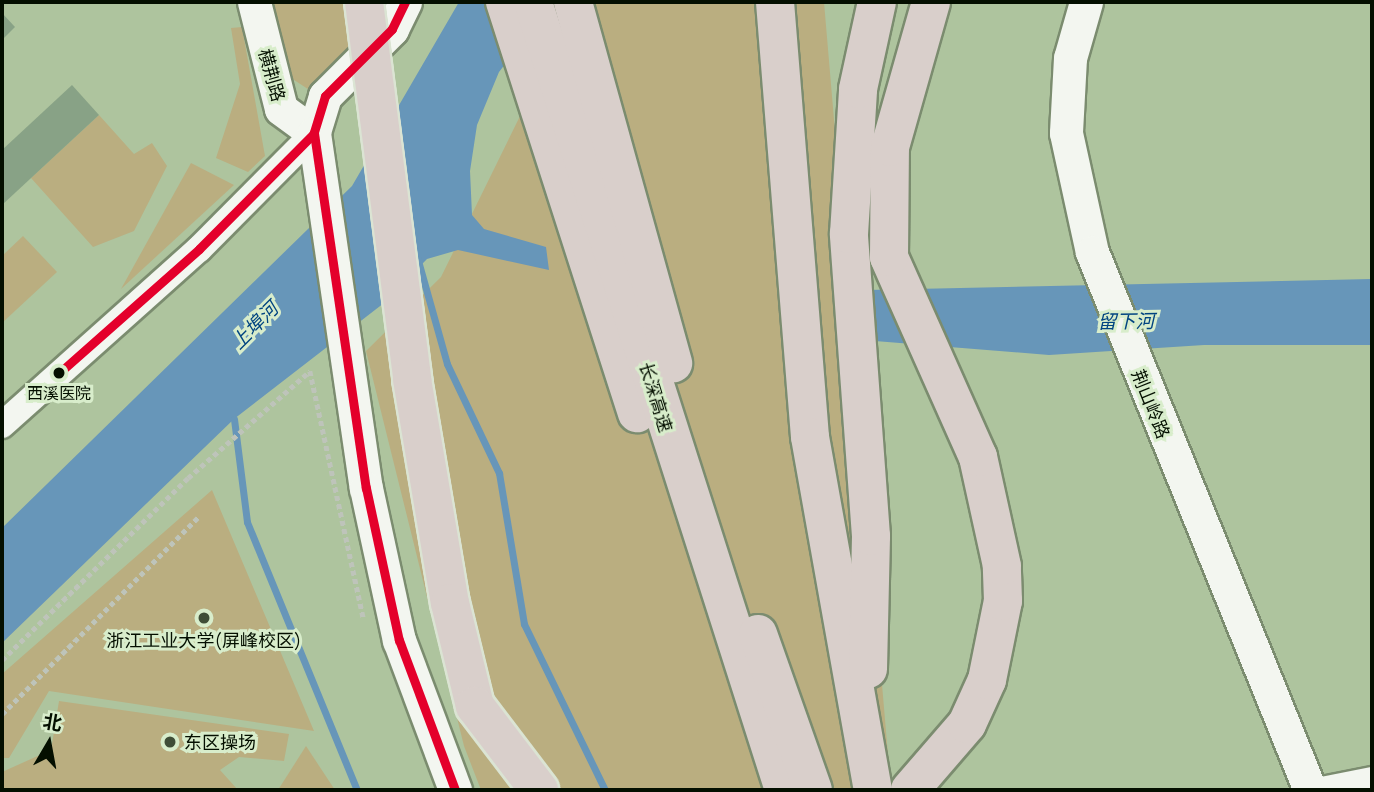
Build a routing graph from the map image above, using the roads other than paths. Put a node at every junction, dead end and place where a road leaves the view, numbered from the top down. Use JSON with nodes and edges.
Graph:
{"nodes":[{"id":1,"x":254,"y":2,"type":"edge"},
{"id":2,"x":364,"y":2,"type":"edge"},
{"id":3,"x":405,"y":2,"type":"edge"},
{"id":4,"x":505,"y":2,"type":"edge"},
{"id":5,"x":533,"y":2,"type":"edge"},
{"id":6,"x":775,"y":2,"type":"edge"},
{"id":7,"x":877,"y":2,"type":"edge"},
{"id":8,"x":931,"y":2,"type":"edge"},
{"id":9,"x":1086,"y":2,"type":"edge"},
{"id":10,"x":576,"y":11,"type":"edge"},
{"id":11,"x":538,"y":67,"type":"junction"},
{"id":12,"x":314,"y":133,"type":"junction"},
{"id":13,"x":2,"y":425,"type":"edge"},
{"id":14,"x":870,"y":772,"type":"edge"},
{"id":15,"x":1372,"y":780,"type":"edge"},
{"id":16,"x":455,"y":790,"type":"edge"},
{"id":17,"x":539,"y":790,"type":"edge"},
{"id":18,"x":784,"y":790,"type":"edge"},
{"id":19,"x":813,"y":790,"type":"edge"},
{"id":20,"x":910,"y":790,"type":"edge"},
{"id":21,"x":1310,"y":790,"type":"edge"},
{"id":22,"x":1322,"y":790,"type":"edge"}],
"edges":[{"from":1,"to":12,"type":"street","name":"横荆路"},
{"from":2,"to":17,"type":"highway","bridge":true},
{"from":3,"to":12,"type":"street"},
{"from":4,"to":11,"type":"highway"},
{"from":5,"to":11,"type":"highway"},
{"from":6,"to":14,"type":"highway"},
{"from":7,"to":14,"type":"highway"},
{"from":8,"to":20,"type":"highway"},
{"from":9,"to":21,"type":"street","name":"荆山岭路"},
{"from":10,"to":19,"type":"highway","name":"长深高速"},
{"from":11,"to":18,"type":"highway"},
{"from":12,"to":13,"type":"street"},
{"from":12,"to":16,"type":"street"},
{"from":15,"to":22,"type":"street"}]}
